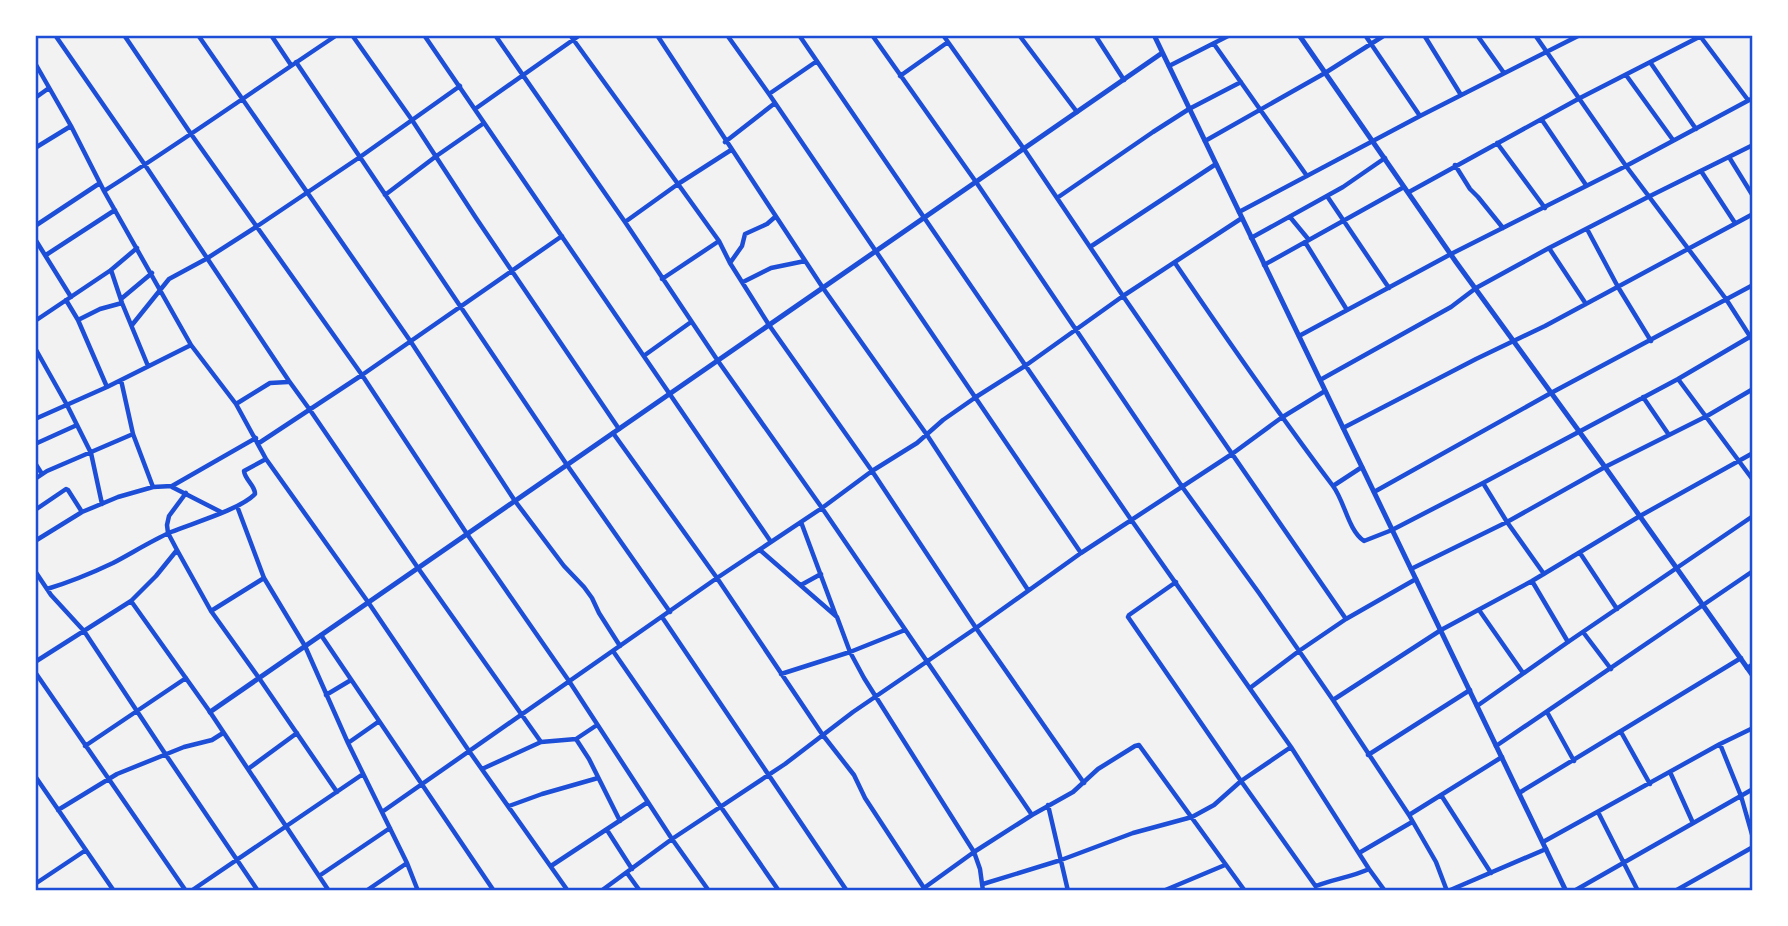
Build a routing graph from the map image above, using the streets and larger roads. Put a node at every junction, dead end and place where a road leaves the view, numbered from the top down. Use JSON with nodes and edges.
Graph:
{"nodes":[{"id":1,"x":55,"y":35,"type":"edge"},
{"id":2,"x":124,"y":35,"type":"edge"},
{"id":3,"x":198,"y":35,"type":"edge"},
{"id":4,"x":271,"y":35,"type":"edge"},
{"id":5,"x":337,"y":35,"type":"edge"},
{"id":6,"x":352,"y":35,"type":"edge"},
{"id":7,"x":424,"y":35,"type":"edge"},
{"id":8,"x":495,"y":35,"type":"edge"},
{"id":9,"x":580,"y":35,"type":"edge"},
{"id":10,"x":657,"y":35,"type":"edge"},
{"id":11,"x":727,"y":35,"type":"edge"},
{"id":12,"x":799,"y":35,"type":"edge"},
{"id":13,"x":872,"y":35,"type":"edge"},
{"id":14,"x":943,"y":35,"type":"edge"},
{"id":15,"x":1019,"y":35,"type":"edge"},
{"id":16,"x":1095,"y":35,"type":"edge"},
{"id":17,"x":1154,"y":35,"type":"edge"},
{"id":18,"x":1230,"y":35,"type":"edge"},
{"id":19,"x":1298,"y":35,"type":"edge"},
{"id":20,"x":1365,"y":35,"type":"edge"},
{"id":21,"x":1385,"y":35,"type":"edge"},
{"id":22,"x":1424,"y":35,"type":"edge"},
{"id":23,"x":1477,"y":35,"type":"edge"},
{"id":24,"x":1535,"y":35,"type":"edge"},
{"id":25,"x":1580,"y":35,"type":"edge"},
{"id":26,"x":1702,"y":36,"type":"edge"},
{"id":27,"x":572,"y":37,"type":"edge"},
{"id":28,"x":948,"y":42,"type":"junction"},
{"id":29,"x":1214,"y":44,"type":"junction"},
{"id":30,"x":1371,"y":44,"type":"junction"},
{"id":31,"x":1547,"y":52,"type":"junction"},
{"id":32,"x":1162,"y":53,"type":"junction"},
{"id":33,"x":817,"y":61,"type":"junction"},
{"id":34,"x":1650,"y":62,"type":"junction"},
{"id":35,"x":35,"y":63,"type":"edge"},
{"id":36,"x":294,"y":64,"type":"junction"},
{"id":37,"x":1169,"y":66,"type":"junction"},
{"id":38,"x":1325,"y":73,"type":"junction"},
{"id":39,"x":1504,"y":73,"type":"junction"},
{"id":40,"x":524,"y":75,"type":"junction"},
{"id":41,"x":1626,"y":75,"type":"junction"},
{"id":42,"x":900,"y":76,"type":"junction"},
{"id":43,"x":1124,"y":80,"type":"junction"},
{"id":44,"x":1241,"y":82,"type":"junction"},
{"id":45,"x":460,"y":86,"type":"junction"},
{"id":46,"x":49,"y":88,"type":"junction"},
{"id":47,"x":769,"y":94,"type":"junction"},
{"id":48,"x":1461,"y":95,"type":"junction"},
{"id":49,"x":35,"y":98,"type":"edge"},
{"id":50,"x":242,"y":98,"type":"junction"},
{"id":51,"x":1580,"y":98,"type":"junction"},
{"id":52,"x":1751,"y":99,"type":"edge"},
{"id":53,"x":775,"y":103,"type":"junction"},
{"id":54,"x":475,"y":109,"type":"junction"},
{"id":55,"x":1189,"y":109,"type":"junction"},
{"id":56,"x":1262,"y":109,"type":"junction"},
{"id":57,"x":1077,"y":113,"type":"junction"},
{"id":58,"x":1420,"y":116,"type":"junction"},
{"id":59,"x":412,"y":120,"type":"junction"},
{"id":60,"x":1542,"y":120,"type":"junction"},
{"id":61,"x":484,"y":123,"type":"junction"},
{"id":62,"x":71,"y":126,"type":"junction"},
{"id":63,"x":1696,"y":129,"type":"junction"},
{"id":64,"x":191,"y":134,"type":"junction"},
{"id":65,"x":1672,"y":140,"type":"junction"},
{"id":66,"x":1205,"y":141,"type":"junction"},
{"id":67,"x":725,"y":142,"type":"junction"},
{"id":68,"x":1374,"y":142,"type":"junction"},
{"id":69,"x":1497,"y":143,"type":"junction"},
{"id":70,"x":1753,"y":145,"type":"edge"},
{"id":71,"x":35,"y":148,"type":"edge"},
{"id":72,"x":1024,"y":149,"type":"junction"},
{"id":73,"x":731,"y":150,"type":"junction"},
{"id":74,"x":360,"y":157,"type":"junction"},
{"id":75,"x":435,"y":157,"type":"junction"},
{"id":76,"x":1729,"y":157,"type":"junction"},
{"id":77,"x":1385,"y":158,"type":"junction"},
{"id":78,"x":1216,"y":164,"type":"junction"},
{"id":79,"x":145,"y":165,"type":"junction"},
{"id":80,"x":1455,"y":165,"type":"junction"},
{"id":81,"x":1626,"y":166,"type":"junction"},
{"id":82,"x":1701,"y":171,"type":"junction"},
{"id":83,"x":1307,"y":176,"type":"junction"},
{"id":84,"x":976,"y":182,"type":"junction"},
{"id":85,"x":100,"y":183,"type":"junction"},
{"id":86,"x":678,"y":184,"type":"junction"},
{"id":87,"x":1586,"y":185,"type":"junction"},
{"id":88,"x":1407,"y":189,"type":"junction"},
{"id":89,"x":104,"y":191,"type":"junction"},
{"id":90,"x":306,"y":193,"type":"junction"},
{"id":91,"x":385,"y":195,"type":"junction"},
{"id":92,"x":1327,"y":196,"type":"junction"},
{"id":93,"x":1753,"y":196,"type":"edge"},
{"id":94,"x":1648,"y":197,"type":"junction"},
{"id":95,"x":1057,"y":198,"type":"junction"},
{"id":96,"x":1545,"y":208,"type":"junction"},
{"id":97,"x":115,"y":210,"type":"junction"},
{"id":98,"x":1753,"y":214,"type":"edge"},
{"id":99,"x":1241,"y":215,"type":"junction"},
{"id":100,"x":775,"y":217,"type":"junction"},
{"id":101,"x":1290,"y":217,"type":"junction"},
{"id":102,"x":924,"y":218,"type":"junction"},
{"id":103,"x":625,"y":222,"type":"junction"},
{"id":104,"x":1343,"y":222,"type":"junction"},
{"id":105,"x":1735,"y":223,"type":"junction"},
{"id":106,"x":35,"y":226,"type":"edge"},
{"id":107,"x":256,"y":227,"type":"junction"},
{"id":108,"x":1503,"y":228,"type":"junction"},
{"id":109,"x":1587,"y":229,"type":"junction"},
{"id":110,"x":562,"y":236,"type":"junction"},
{"id":111,"x":1251,"y":238,"type":"junction"},
{"id":112,"x":35,"y":239,"type":"edge"},
{"id":113,"x":719,"y":241,"type":"junction"},
{"id":114,"x":1307,"y":241,"type":"junction"},
{"id":115,"x":1090,"y":247,"type":"junction"},
{"id":116,"x":137,"y":248,"type":"junction"},
{"id":117,"x":1549,"y":248,"type":"junction"},
{"id":118,"x":1687,"y":248,"type":"junction"},
{"id":119,"x":876,"y":251,"type":"junction"},
{"id":120,"x":1451,"y":254,"type":"junction"},
{"id":121,"x":46,"y":255,"type":"junction"},
{"id":122,"x":206,"y":259,"type":"junction"},
{"id":123,"x":805,"y":261,"type":"junction"},
{"id":124,"x":730,"y":262,"type":"junction"},
{"id":125,"x":1175,"y":263,"type":"junction"},
{"id":126,"x":1264,"y":265,"type":"junction"},
{"id":127,"x":111,"y":270,"type":"junction"},
{"id":128,"x":512,"y":270,"type":"junction"},
{"id":129,"x":152,"y":274,"type":"junction"},
{"id":130,"x":663,"y":279,"type":"junction"},
{"id":131,"x":743,"y":282,"type":"junction"},
{"id":132,"x":1753,"y":285,"type":"edge"},
{"id":133,"x":1618,"y":287,"type":"junction"},
{"id":134,"x":823,"y":288,"type":"junction"},
{"id":135,"x":1389,"y":288,"type":"junction"},
{"id":136,"x":1476,"y":288,"type":"junction"},
{"id":137,"x":161,"y":290,"type":"junction"},
{"id":138,"x":1123,"y":296,"type":"junction"},
{"id":139,"x":69,"y":299,"type":"junction"},
{"id":140,"x":1726,"y":299,"type":"junction"},
{"id":141,"x":122,"y":301,"type":"junction"},
{"id":142,"x":1586,"y":304,"type":"junction"},
{"id":143,"x":460,"y":307,"type":"junction"},
{"id":144,"x":1347,"y":310,"type":"junction"},
{"id":145,"x":78,"y":320,"type":"junction"},
{"id":146,"x":35,"y":321,"type":"edge"},
{"id":147,"x":691,"y":322,"type":"junction"},
{"id":148,"x":132,"y":325,"type":"junction"},
{"id":149,"x":769,"y":325,"type":"junction"},
{"id":150,"x":1076,"y":330,"type":"junction"},
{"id":151,"x":1299,"y":336,"type":"junction"},
{"id":152,"x":1752,"y":338,"type":"edge"},
{"id":153,"x":1514,"y":341,"type":"junction"},
{"id":154,"x":1651,"y":341,"type":"junction"},
{"id":155,"x":411,"y":342,"type":"junction"},
{"id":156,"x":191,"y":345,"type":"junction"},
{"id":157,"x":35,"y":348,"type":"edge"},
{"id":158,"x":645,"y":355,"type":"junction"},
{"id":159,"x":718,"y":361,"type":"junction"},
{"id":160,"x":148,"y":366,"type":"junction"},
{"id":161,"x":1026,"y":366,"type":"junction"},
{"id":162,"x":362,"y":375,"type":"junction"},
{"id":163,"x":1678,"y":379,"type":"junction"},
{"id":164,"x":121,"y":380,"type":"junction"},
{"id":165,"x":1320,"y":380,"type":"junction"},
{"id":166,"x":289,"y":382,"type":"junction"},
{"id":167,"x":107,"y":387,"type":"junction"},
{"id":168,"x":1753,"y":389,"type":"edge"},
{"id":169,"x":1325,"y":391,"type":"junction"},
{"id":170,"x":1551,"y":393,"type":"junction"},
{"id":171,"x":670,"y":394,"type":"junction"},
{"id":172,"x":976,"y":397,"type":"junction"},
{"id":173,"x":1643,"y":397,"type":"junction"},
{"id":174,"x":236,"y":404,"type":"junction"},
{"id":175,"x":67,"y":405,"type":"junction"},
{"id":176,"x":310,"y":410,"type":"junction"},
{"id":177,"x":1707,"y":416,"type":"junction"},
{"id":178,"x":1281,"y":418,"type":"junction"},
{"id":179,"x":35,"y":419,"type":"edge"},
{"id":180,"x":77,"y":425,"type":"junction"},
{"id":181,"x":1343,"y":428,"type":"junction"},
{"id":182,"x":616,"y":431,"type":"junction"},
{"id":183,"x":1579,"y":431,"type":"junction"},
{"id":184,"x":133,"y":434,"type":"junction"},
{"id":185,"x":927,"y":435,"type":"junction"},
{"id":186,"x":1669,"y":435,"type":"junction"},
{"id":187,"x":257,"y":441,"type":"junction"},
{"id":188,"x":35,"y":444,"type":"edge"},
{"id":189,"x":91,"y":453,"type":"junction"},
{"id":190,"x":1753,"y":453,"type":"edge"},
{"id":191,"x":1232,"y":454,"type":"junction"},
{"id":192,"x":266,"y":459,"type":"junction"},
{"id":193,"x":1740,"y":461,"type":"junction"},
{"id":194,"x":35,"y":463,"type":"edge"},
{"id":195,"x":567,"y":465,"type":"junction"},
{"id":196,"x":1362,"y":467,"type":"junction"},
{"id":197,"x":1605,"y":467,"type":"junction"},
{"id":198,"x":872,"y":471,"type":"junction"},
{"id":199,"x":42,"y":474,"type":"junction"},
{"id":200,"x":35,"y":479,"type":"edge"},
{"id":201,"x":1753,"y":480,"type":"edge"},
{"id":202,"x":1483,"y":483,"type":"junction"},
{"id":203,"x":172,"y":486,"type":"junction"},
{"id":204,"x":1333,"y":486,"type":"junction"},
{"id":205,"x":153,"y":487,"type":"junction"},
{"id":206,"x":1182,"y":488,"type":"junction"},
{"id":207,"x":1374,"y":492,"type":"junction"},
{"id":208,"x":186,"y":494,"type":"junction"},
{"id":209,"x":515,"y":501,"type":"junction"},
{"id":210,"x":102,"y":503,"type":"junction"},
{"id":211,"x":237,"y":506,"type":"junction"},
{"id":212,"x":822,"y":508,"type":"junction"},
{"id":213,"x":35,"y":510,"type":"edge"},
{"id":214,"x":82,"y":512,"type":"junction"},
{"id":215,"x":221,"y":512,"type":"junction"},
{"id":216,"x":1640,"y":516,"type":"junction"},
{"id":217,"x":1753,"y":516,"type":"edge"},
{"id":218,"x":1132,"y":521,"type":"junction"},
{"id":219,"x":801,"y":522,"type":"junction"},
{"id":220,"x":1507,"y":522,"type":"junction"},
{"id":221,"x":1392,"y":530,"type":"junction"},
{"id":222,"x":168,"y":533,"type":"junction"},
{"id":223,"x":467,"y":534,"type":"junction"},
{"id":224,"x":35,"y":541,"type":"edge"},
{"id":225,"x":771,"y":542,"type":"junction"},
{"id":226,"x":177,"y":550,"type":"junction"},
{"id":227,"x":760,"y":550,"type":"junction"},
{"id":228,"x":1081,"y":553,"type":"junction"},
{"id":229,"x":1580,"y":553,"type":"junction"},
{"id":230,"x":418,"y":568,"type":"junction"},
{"id":231,"x":1677,"y":568,"type":"junction"},
{"id":232,"x":1411,"y":569,"type":"junction"},
{"id":233,"x":35,"y":571,"type":"edge"},
{"id":234,"x":1753,"y":572,"type":"edge"},
{"id":235,"x":821,"y":574,"type":"junction"},
{"id":236,"x":1544,"y":574,"type":"junction"},
{"id":237,"x":264,"y":578,"type":"junction"},
{"id":238,"x":717,"y":578,"type":"junction"},
{"id":239,"x":1416,"y":579,"type":"junction"},
{"id":240,"x":1532,"y":581,"type":"junction"},
{"id":241,"x":1176,"y":582,"type":"junction"},
{"id":242,"x":801,"y":584,"type":"junction"},
{"id":243,"x":47,"y":589,"type":"junction"},
{"id":244,"x":1028,"y":590,"type":"junction"},
{"id":245,"x":131,"y":600,"type":"junction"},
{"id":246,"x":368,"y":603,"type":"junction"},
{"id":247,"x":1703,"y":606,"type":"junction"},
{"id":248,"x":1617,"y":608,"type":"junction"},
{"id":249,"x":1479,"y":610,"type":"junction"},
{"id":250,"x":211,"y":611,"type":"junction"},
{"id":251,"x":670,"y":612,"type":"junction"},
{"id":252,"x":662,"y":617,"type":"junction"},
{"id":253,"x":837,"y":617,"type":"junction"},
{"id":254,"x":1346,"y":619,"type":"junction"},
{"id":255,"x":976,"y":628,"type":"junction"},
{"id":256,"x":905,"y":630,"type":"junction"},
{"id":257,"x":1441,"y":630,"type":"junction"},
{"id":258,"x":84,"y":631,"type":"junction"},
{"id":259,"x":1583,"y":632,"type":"junction"},
{"id":260,"x":321,"y":635,"type":"junction"},
{"id":261,"x":1568,"y":642,"type":"junction"},
{"id":262,"x":305,"y":646,"type":"junction"},
{"id":263,"x":620,"y":646,"type":"junction"},
{"id":264,"x":1299,"y":651,"type":"junction"},
{"id":265,"x":613,"y":652,"type":"junction"},
{"id":266,"x":850,"y":652,"type":"junction"},
{"id":267,"x":1741,"y":658,"type":"junction"},
{"id":268,"x":927,"y":661,"type":"junction"},
{"id":269,"x":35,"y":662,"type":"edge"},
{"id":270,"x":1750,"y":666,"type":"edge"},
{"id":271,"x":1611,"y":669,"type":"junction"},
{"id":272,"x":35,"y":672,"type":"edge"},
{"id":273,"x":1523,"y":673,"type":"junction"},
{"id":274,"x":781,"y":674,"type":"junction"},
{"id":275,"x":1753,"y":676,"type":"edge"},
{"id":276,"x":186,"y":678,"type":"junction"},
{"id":277,"x":259,"y":678,"type":"junction"},
{"id":278,"x":351,"y":680,"type":"junction"},
{"id":279,"x":569,"y":681,"type":"junction"},
{"id":280,"x":1250,"y":688,"type":"junction"},
{"id":281,"x":1469,"y":690,"type":"junction"},
{"id":282,"x":326,"y":695,"type":"junction"},
{"id":283,"x":875,"y":697,"type":"junction"},
{"id":284,"x":1332,"y":700,"type":"junction"},
{"id":285,"x":1477,"y":706,"type":"junction"},
{"id":286,"x":137,"y":711,"type":"junction"},
{"id":287,"x":210,"y":712,"type":"junction"},
{"id":288,"x":1547,"y":712,"type":"junction"},
{"id":289,"x":521,"y":715,"type":"junction"},
{"id":290,"x":378,"y":722,"type":"junction"},
{"id":291,"x":597,"y":725,"type":"junction"},
{"id":292,"x":1753,"y":728,"type":"edge"},
{"id":293,"x":1621,"y":732,"type":"junction"},
{"id":294,"x":223,"y":733,"type":"junction"},
{"id":295,"x":298,"y":733,"type":"junction"},
{"id":296,"x":822,"y":734,"type":"junction"},
{"id":297,"x":576,"y":739,"type":"junction"},
{"id":298,"x":348,"y":743,"type":"junction"},
{"id":299,"x":541,"y":743,"type":"junction"},
{"id":300,"x":1720,"y":744,"type":"junction"},
{"id":301,"x":85,"y":746,"type":"junction"},
{"id":302,"x":1496,"y":746,"type":"junction"},
{"id":303,"x":1291,"y":747,"type":"junction"},
{"id":304,"x":469,"y":751,"type":"junction"},
{"id":305,"x":166,"y":755,"type":"junction"},
{"id":306,"x":1368,"y":755,"type":"junction"},
{"id":307,"x":1502,"y":757,"type":"junction"},
{"id":308,"x":1574,"y":761,"type":"junction"},
{"id":309,"x":248,"y":769,"type":"junction"},
{"id":310,"x":482,"y":769,"type":"junction"},
{"id":311,"x":1670,"y":772,"type":"junction"},
{"id":312,"x":363,"y":774,"type":"junction"},
{"id":313,"x":768,"y":774,"type":"junction"},
{"id":314,"x":35,"y":776,"type":"edge"},
{"id":315,"x":108,"y":778,"type":"junction"},
{"id":316,"x":598,"y":778,"type":"junction"},
{"id":317,"x":1241,"y":781,"type":"junction"},
{"id":318,"x":1084,"y":783,"type":"junction"},
{"id":319,"x":1650,"y":783,"type":"junction"},
{"id":320,"x":421,"y":784,"type":"junction"},
{"id":321,"x":1753,"y":789,"type":"edge"},
{"id":322,"x":337,"y":792,"type":"junction"},
{"id":323,"x":1519,"y":793,"type":"junction"},
{"id":324,"x":1441,"y":795,"type":"junction"},
{"id":325,"x":1741,"y":796,"type":"junction"},
{"id":326,"x":648,"y":802,"type":"junction"},
{"id":327,"x":1048,"y":805,"type":"junction"},
{"id":328,"x":508,"y":806,"type":"junction"},
{"id":329,"x":722,"y":806,"type":"junction"},
{"id":330,"x":58,"y":810,"type":"junction"},
{"id":331,"x":382,"y":812,"type":"junction"},
{"id":332,"x":1598,"y":812,"type":"junction"},
{"id":333,"x":1032,"y":815,"type":"junction"},
{"id":334,"x":1409,"y":815,"type":"junction"},
{"id":335,"x":1192,"y":817,"type":"junction"},
{"id":336,"x":620,"y":821,"type":"junction"},
{"id":337,"x":1412,"y":821,"type":"junction"},
{"id":338,"x":1693,"y":823,"type":"junction"},
{"id":339,"x":286,"y":827,"type":"junction"},
{"id":340,"x":390,"y":828,"type":"junction"},
{"id":341,"x":607,"y":830,"type":"junction"},
{"id":342,"x":1753,"y":838,"type":"edge"},
{"id":343,"x":672,"y":839,"type":"junction"},
{"id":344,"x":1543,"y":842,"type":"junction"},
{"id":345,"x":1753,"y":847,"type":"edge"},
{"id":346,"x":1546,"y":849,"type":"junction"},
{"id":347,"x":86,"y":850,"type":"junction"},
{"id":348,"x":974,"y":852,"type":"junction"},
{"id":349,"x":1359,"y":853,"type":"junction"},
{"id":350,"x":237,"y":860,"type":"junction"},
{"id":351,"x":1061,"y":860,"type":"junction"},
{"id":352,"x":1625,"y":862,"type":"junction"},
{"id":353,"x":407,"y":863,"type":"junction"},
{"id":354,"x":1225,"y":865,"type":"junction"},
{"id":355,"x":551,"y":866,"type":"junction"},
{"id":356,"x":1369,"y":869,"type":"junction"},
{"id":357,"x":630,"y":871,"type":"junction"},
{"id":358,"x":1492,"y":873,"type":"junction"},
{"id":359,"x":319,"y":876,"type":"junction"},
{"id":360,"x":35,"y":885,"type":"edge"},
{"id":361,"x":983,"y":888,"type":"edge"},
{"id":362,"x":1318,"y":888,"type":"edge"},
{"id":363,"x":923,"y":890,"type":"edge"},
{"id":364,"x":38,"y":891,"type":"edge"},
{"id":365,"x":114,"y":891,"type":"edge"},
{"id":366,"x":189,"y":891,"type":"edge"},
{"id":367,"x":258,"y":891,"type":"edge"},
{"id":368,"x":329,"y":891,"type":"edge"},
{"id":369,"x":366,"y":891,"type":"edge"},
{"id":370,"x":418,"y":891,"type":"edge"},
{"id":371,"x":494,"y":891,"type":"edge"},
{"id":372,"x":568,"y":891,"type":"edge"},
{"id":373,"x":601,"y":891,"type":"edge"},
{"id":374,"x":640,"y":891,"type":"edge"},
{"id":375,"x":709,"y":891,"type":"edge"},
{"id":376,"x":779,"y":891,"type":"edge"},
{"id":377,"x":847,"y":891,"type":"edge"},
{"id":378,"x":1068,"y":891,"type":"edge"},
{"id":379,"x":1163,"y":891,"type":"edge"},
{"id":380,"x":1245,"y":891,"type":"edge"},
{"id":381,"x":1385,"y":891,"type":"edge"},
{"id":382,"x":1447,"y":891,"type":"edge"},
{"id":383,"x":1566,"y":891,"type":"edge"},
{"id":384,"x":1574,"y":891,"type":"edge"},
{"id":385,"x":1639,"y":891,"type":"edge"},
{"id":386,"x":1675,"y":891,"type":"edge"}],
"edges":[{"from":1,"to":79,"type":"street"},
{"from":2,"to":64,"type":"street"},
{"from":3,"to":50,"type":"street"},
{"from":4,"to":36,"type":"street"},
{"from":5,"to":36,"type":"street"},
{"from":6,"to":59,"type":"street"},
{"from":7,"to":45,"type":"street"},
{"from":8,"to":40,"type":"street"},
{"from":9,"to":27,"type":"street"},
{"from":10,"to":67,"type":"street"},
{"from":11,"to":47,"type":"street"},
{"from":12,"to":33,"type":"street"},
{"from":13,"to":42,"type":"street"},
{"from":14,"to":28,"type":"street"},
{"from":15,"to":57,"type":"street"},
{"from":16,"to":43,"type":"street"},
{"from":17,"to":32,"type":"street"},
{"from":18,"to":29,"type":"street"},
{"from":19,"to":38,"type":"street"},
{"from":20,"to":30,"type":"street"},
{"from":21,"to":30,"type":"street"},
{"from":22,"to":48,"type":"street"},
{"from":23,"to":39,"type":"street"},
{"from":24,"to":31,"type":"street"},
{"from":25,"to":31,"type":"street"},
{"from":26,"to":34,"type":"street"},
{"from":26,"to":52,"type":"street"},
{"from":27,"to":40,"type":"street"},
{"from":27,"to":86,"type":"street"},
{"from":28,"to":42,"type":"street"},
{"from":28,"to":72,"type":"street"},
{"from":29,"to":37,"type":"street"},
{"from":29,"to":44,"type":"street"},
{"from":30,"to":38,"type":"street"},
{"from":30,"to":58,"type":"street"},
{"from":31,"to":39,"type":"street"},
{"from":31,"to":51,"type":"street"},
{"from":32,"to":37,"type":"street"},
{"from":32,"to":43,"type":"street"},
{"from":33,"to":47,"type":"street"},
{"from":33,"to":102,"type":"street"},
{"from":34,"to":41,"type":"street"},
{"from":34,"to":63,"type":"street"},
{"from":35,"to":46,"type":"street"},
{"from":36,"to":50,"type":"street"},
{"from":36,"to":74,"type":"street"},
{"from":37,"to":55,"type":"street"},
{"from":38,"to":56,"type":"street"},
{"from":38,"to":68,"type":"street"},
{"from":39,"to":48,"type":"street"},
{"from":40,"to":54,"type":"street"},
{"from":40,"to":103,"type":"street"},
{"from":41,"to":51,"type":"street"},
{"from":41,"to":65,"type":"street"},
{"from":42,"to":84,"type":"street"},
{"from":43,"to":57,"type":"street"},
{"from":44,"to":55,"type":"street"},
{"from":44,"to":56,"type":"street"},
{"from":45,"to":54,"type":"street"},
{"from":45,"to":59,"type":"street"},
{"from":46,"to":49,"type":"street"},
{"from":46,"to":62,"type":"street"},
{"from":47,"to":53,"type":"street"},
{"from":48,"to":58,"type":"street"},
{"from":50,"to":64,"type":"street"},
{"from":50,"to":90,"type":"street"},
{"from":51,"to":60,"type":"street"},
{"from":51,"to":81,"type":"street"},
{"from":52,"to":63,"type":"street"},
{"from":53,"to":67,"type":"street"},
{"from":53,"to":119,"type":"street"},
{"from":54,"to":61,"type":"street"},
{"from":55,"to":66,"type":"street"},
{"from":55,"to":95,"type":"street"},
{"from":56,"to":66,"type":"street"},
{"from":56,"to":83,"type":"street"},
{"from":57,"to":72,"type":"street"},
{"from":58,"to":68,"type":"street"},
{"from":59,"to":74,"type":"street"},
{"from":59,"to":75,"type":"street"},
{"from":60,"to":69,"type":"street"},
{"from":60,"to":87,"type":"street"},
{"from":61,"to":75,"type":"street"},
{"from":61,"to":110,"type":"street"},
{"from":62,"to":71,"type":"street"},
{"from":62,"to":85,"type":"street"},
{"from":63,"to":65,"type":"street"},
{"from":64,"to":79,"type":"street"},
{"from":64,"to":107,"type":"street"},
{"from":65,"to":81,"type":"street"},
{"from":66,"to":78,"type":"street"},
{"from":67,"to":73,"type":"street"},
{"from":68,"to":77,"type":"street"},
{"from":68,"to":83,"type":"street"},
{"from":69,"to":80,"type":"street"},
{"from":69,"to":96,"type":"street"},
{"from":70,"to":76,"type":"street"},
{"from":72,"to":84,"type":"street"},
{"from":72,"to":95,"type":"street"},
{"from":73,"to":86,"type":"street"},
{"from":73,"to":100,"type":"street"},
{"from":74,"to":90,"type":"street"},
{"from":74,"to":91,"type":"street"},
{"from":75,"to":91,"type":"street"},
{"from":75,"to":128,"type":"street"},
{"from":76,"to":82,"type":"street"},
{"from":76,"to":93,"type":"street"},
{"from":77,"to":88,"type":"street"},
{"from":77,"to":92,"type":"street"},
{"from":78,"to":99,"type":"street"},
{"from":78,"to":115,"type":"street"},
{"from":79,"to":89,"type":"street"},
{"from":79,"to":122,"type":"street"},
{"from":80,"to":88,"type":"street"},
{"from":80,"to":108,"type":"street"},
{"from":81,"to":87,"type":"street"},
{"from":81,"to":94,"type":"street"},
{"from":82,"to":94,"type":"street"},
{"from":82,"to":105,"type":"street"},
{"from":83,"to":99,"type":"street"},
{"from":84,"to":102,"type":"street"},
{"from":84,"to":150,"type":"street"},
{"from":85,"to":89,"type":"street"},
{"from":85,"to":106,"type":"street"},
{"from":86,"to":103,"type":"street"},
{"from":86,"to":113,"type":"street"},
{"from":87,"to":96,"type":"street"},
{"from":88,"to":104,"type":"street"},
{"from":88,"to":120,"type":"street"},
{"from":89,"to":97,"type":"street"},
{"from":90,"to":107,"type":"street"},
{"from":90,"to":155,"type":"street"},
{"from":91,"to":143,"type":"street"},
{"from":92,"to":101,"type":"street"},
{"from":92,"to":104,"type":"street"},
{"from":94,"to":109,"type":"street"},
{"from":94,"to":118,"type":"street"},
{"from":95,"to":115,"type":"street"},
{"from":96,"to":108,"type":"street"},
{"from":97,"to":116,"type":"street"},
{"from":97,"to":121,"type":"street"},
{"from":98,"to":105,"type":"street"},
{"from":99,"to":111,"type":"street"},
{"from":99,"to":125,"type":"street"},
{"from":100,"to":123,"type":"street"},
{"from":100,"to":124,"type":"street"},
{"from":101,"to":111,"type":"street"},
{"from":101,"to":114,"type":"street"},
{"from":102,"to":119,"type":"street"},
{"from":102,"to":161,"type":"street"},
{"from":103,"to":130,"type":"street"},
{"from":104,"to":114,"type":"street"},
{"from":104,"to":135,"type":"street"},
{"from":105,"to":118,"type":"street"},
{"from":107,"to":122,"type":"street"},
{"from":107,"to":162,"type":"street"},
{"from":108,"to":120,"type":"street"},
{"from":109,"to":117,"type":"street"},
{"from":109,"to":133,"type":"street"},
{"from":110,"to":128,"type":"street"},
{"from":110,"to":158,"type":"street"},
{"from":111,"to":126,"type":"street"},
{"from":112,"to":121,"type":"street"},
{"from":113,"to":124,"type":"street"},
{"from":113,"to":130,"type":"street"},
{"from":114,"to":126,"type":"street"},
{"from":114,"to":144,"type":"street"},
{"from":115,"to":138,"type":"street"},
{"from":116,"to":127,"type":"street"},
{"from":116,"to":129,"type":"street"},
{"from":117,"to":136,"type":"street"},
{"from":117,"to":142,"type":"street"},
{"from":118,"to":133,"type":"street"},
{"from":118,"to":140,"type":"street"},
{"from":119,"to":134,"type":"street"},
{"from":119,"to":172,"type":"street"},
{"from":120,"to":135,"type":"street"},
{"from":120,"to":136,"type":"street"},
{"from":121,"to":139,"type":"street"},
{"from":122,"to":137,"type":"street"},
{"from":122,"to":166,"type":"street"},
{"from":123,"to":131,"type":"street"},
{"from":123,"to":134,"type":"street"},
{"from":124,"to":131,"type":"street"},
{"from":125,"to":138,"type":"street"},
{"from":125,"to":178,"type":"street"},
{"from":126,"to":151,"type":"street"},
{"from":127,"to":139,"type":"street"},
{"from":127,"to":141,"type":"street"},
{"from":128,"to":143,"type":"street"},
{"from":128,"to":182,"type":"street"},
{"from":129,"to":137,"type":"street"},
{"from":129,"to":141,"type":"street"},
{"from":130,"to":147,"type":"street"},
{"from":131,"to":149,"type":"street"},
{"from":132,"to":140,"type":"street"},
{"from":133,"to":142,"type":"street"},
{"from":133,"to":154,"type":"street"},
{"from":134,"to":149,"type":"street"},
{"from":134,"to":185,"type":"street"},
{"from":135,"to":144,"type":"street"},
{"from":136,"to":153,"type":"street"},
{"from":136,"to":165,"type":"street"},
{"from":137,"to":148,"type":"street"},
{"from":137,"to":156,"type":"street"},
{"from":138,"to":150,"type":"street"},
{"from":138,"to":191,"type":"street"},
{"from":139,"to":145,"type":"street"},
{"from":139,"to":146,"type":"street"},
{"from":140,"to":152,"type":"street"},
{"from":140,"to":154,"type":"street"},
{"from":141,"to":145,"type":"street"},
{"from":141,"to":148,"type":"street"},
{"from":142,"to":153,"type":"street"},
{"from":143,"to":155,"type":"street"},
{"from":143,"to":195,"type":"street"},
{"from":144,"to":151,"type":"street"},
{"from":145,"to":167,"type":"street"},
{"from":147,"to":158,"type":"street"},
{"from":147,"to":159,"type":"street"},
{"from":148,"to":160,"type":"street"},
{"from":149,"to":159,"type":"street"},
{"from":149,"to":198,"type":"street"},
{"from":150,"to":161,"type":"street"},
{"from":150,"to":206,"type":"street"},
{"from":151,"to":165,"type":"street"},
{"from":152,"to":163,"type":"street"},
{"from":153,"to":170,"type":"street"},
{"from":153,"to":181,"type":"street"},
{"from":154,"to":170,"type":"street"},
{"from":155,"to":162,"type":"street"},
{"from":155,"to":209,"type":"street"},
{"from":156,"to":160,"type":"street"},
{"from":156,"to":174,"type":"street"},
{"from":157,"to":175,"type":"street"},
{"from":158,"to":171,"type":"street"},
{"from":159,"to":171,"type":"street"},
{"from":159,"to":212,"type":"street"},
{"from":160,"to":164,"type":"street"},
{"from":161,"to":172,"type":"street"},
{"from":161,"to":218,"type":"street"},
{"from":162,"to":176,"type":"street"},
{"from":162,"to":223,"type":"street"},
{"from":163,"to":173,"type":"street"},
{"from":163,"to":177,"type":"street"},
{"from":164,"to":167,"type":"street"},
{"from":164,"to":184,"type":"street"},
{"from":165,"to":169,"type":"street"},
{"from":166,"to":174,"type":"street"},
{"from":166,"to":176,"type":"street"},
{"from":167,"to":175,"type":"street"},
{"from":168,"to":177,"type":"street"},
{"from":169,"to":178,"type":"street"},
{"from":169,"to":181,"type":"street"},
{"from":170,"to":183,"type":"street"},
{"from":170,"to":207,"type":"street"},
{"from":171,"to":182,"type":"street"},
{"from":171,"to":225,"type":"street"},
{"from":172,"to":185,"type":"street"},
{"from":172,"to":228,"type":"street"},
{"from":173,"to":183,"type":"street"},
{"from":173,"to":186,"type":"street"},
{"from":174,"to":187,"type":"street"},
{"from":175,"to":179,"type":"street"},
{"from":175,"to":180,"type":"street"},
{"from":176,"to":187,"type":"street"},
{"from":176,"to":230,"type":"street"},
{"from":177,"to":186,"type":"street"},
{"from":177,"to":193,"type":"street"},
{"from":178,"to":191,"type":"street"},
{"from":178,"to":204,"type":"street"},
{"from":180,"to":188,"type":"street"},
{"from":180,"to":189,"type":"street"},
{"from":181,"to":196,"type":"street"},
{"from":182,"to":195,"type":"street"},
{"from":182,"to":238,"type":"street"},
{"from":183,"to":197,"type":"street"},
{"from":183,"to":202,"type":"street"},
{"from":184,"to":189,"type":"street"},
{"from":184,"to":205,"type":"street"},
{"from":185,"to":198,"type":"street"},
{"from":185,"to":244,"type":"street"},
{"from":186,"to":197,"type":"street"},
{"from":187,"to":192,"type":"street"},
{"from":187,"to":203,"type":"street"},
{"from":189,"to":199,"type":"street"},
{"from":189,"to":210,"type":"street"},
{"from":190,"to":193,"type":"street"},
{"from":191,"to":206,"type":"street"},
{"from":191,"to":254,"type":"street"},
{"from":192,"to":211,"type":"street"},
{"from":192,"to":246,"type":"street"},
{"from":193,"to":201,"type":"street"},
{"from":193,"to":216,"type":"street"},
{"from":194,"to":199,"type":"street"},
{"from":195,"to":209,"type":"street"},
{"from":195,"to":251,"type":"street"},
{"from":196,"to":204,"type":"street"},
{"from":196,"to":207,"type":"street"},
{"from":197,"to":216,"type":"street"},
{"from":197,"to":220,"type":"street"},
{"from":198,"to":212,"type":"street"},
{"from":198,"to":255,"type":"street"},
{"from":199,"to":200,"type":"street"},
{"from":202,"to":220,"type":"street"},
{"from":202,"to":221,"type":"street"},
{"from":203,"to":205,"type":"street"},
{"from":203,"to":208,"type":"street"},
{"from":204,"to":221,"type":"street"},
{"from":205,"to":210,"type":"street"},
{"from":206,"to":218,"type":"street"},
{"from":206,"to":264,"type":"street"},
{"from":207,"to":221,"type":"street"},
{"from":208,"to":215,"type":"street"},
{"from":208,"to":222,"type":"street"},
{"from":209,"to":223,"type":"street"},
{"from":209,"to":263,"type":"street"},
{"from":210,"to":214,"type":"street"},
{"from":211,"to":215,"type":"street"},
{"from":211,"to":237,"type":"street"},
{"from":212,"to":219,"type":"street"},
{"from":212,"to":256,"type":"street"},
{"from":213,"to":214,"type":"street"},
{"from":214,"to":224,"type":"street"},
{"from":215,"to":222,"type":"street"},
{"from":216,"to":229,"type":"street"},
{"from":216,"to":231,"type":"street"},
{"from":217,"to":231,"type":"street"},
{"from":218,"to":228,"type":"street"},
{"from":218,"to":241,"type":"street"},
{"from":219,"to":225,"type":"street"},
{"from":219,"to":235,"type":"street"},
{"from":220,"to":232,"type":"street"},
{"from":220,"to":236,"type":"street"},
{"from":221,"to":232,"type":"street"},
{"from":222,"to":226,"type":"street"},
{"from":222,"to":243,"type":"street"},
{"from":223,"to":230,"type":"street"},
{"from":223,"to":279,"type":"street"},
{"from":225,"to":227,"type":"street"},
{"from":226,"to":245,"type":"street"},
{"from":226,"to":250,"type":"street"},
{"from":227,"to":238,"type":"street"},
{"from":227,"to":242,"type":"street"},
{"from":228,"to":244,"type":"street"},
{"from":229,"to":236,"type":"street"},
{"from":229,"to":248,"type":"street"},
{"from":230,"to":246,"type":"street"},
{"from":230,"to":289,"type":"street"},
{"from":231,"to":247,"type":"street"},
{"from":231,"to":248,"type":"street"},
{"from":232,"to":239,"type":"street"},
{"from":233,"to":243,"type":"street"},
{"from":234,"to":247,"type":"street"},
{"from":235,"to":242,"type":"street"},
{"from":235,"to":253,"type":"street"},
{"from":236,"to":240,"type":"street"},
{"from":237,"to":250,"type":"street"},
{"from":237,"to":262,"type":"street"},
{"from":238,"to":251,"type":"street"},
{"from":238,"to":274,"type":"street"},
{"from":239,"to":254,"type":"street"},
{"from":239,"to":257,"type":"street"},
{"from":240,"to":249,"type":"street"},
{"from":240,"to":261,"type":"street"},
{"from":241,"to":280,"type":"street"},
{"from":241,"to":317,"type":"street"},
{"from":242,"to":253,"type":"street"},
{"from":243,"to":258,"type":"street"},
{"from":244,"to":255,"type":"street"},
{"from":245,"to":258,"type":"street"},
{"from":245,"to":276,"type":"street"},
{"from":246,"to":260,"type":"street"},
{"from":246,"to":304,"type":"street"},
{"from":247,"to":267,"type":"street"},
{"from":247,"to":271,"type":"street"},
{"from":248,"to":259,"type":"street"},
{"from":249,"to":257,"type":"street"},
{"from":249,"to":273,"type":"street"},
{"from":250,"to":277,"type":"street"},
{"from":251,"to":252,"type":"street"},
{"from":252,"to":263,"type":"street"},
{"from":252,"to":313,"type":"street"},
{"from":253,"to":266,"type":"street"},
{"from":254,"to":264,"type":"street"},
{"from":255,"to":268,"type":"street"},
{"from":255,"to":318,"type":"street"},
{"from":256,"to":266,"type":"street"},
{"from":256,"to":268,"type":"street"},
{"from":257,"to":281,"type":"street"},
{"from":257,"to":284,"type":"street"},
{"from":258,"to":269,"type":"street"},
{"from":258,"to":286,"type":"street"},
{"from":259,"to":261,"type":"street"},
{"from":259,"to":271,"type":"street"},
{"from":260,"to":262,"type":"street"},
{"from":260,"to":278,"type":"street"},
{"from":261,"to":273,"type":"street"},
{"from":262,"to":277,"type":"street"},
{"from":262,"to":282,"type":"street"},
{"from":263,"to":265,"type":"street"},
{"from":264,"to":280,"type":"street"},
{"from":264,"to":284,"type":"street"},
{"from":265,"to":279,"type":"street"},
{"from":265,"to":329,"type":"street"},
{"from":266,"to":274,"type":"street"},
{"from":266,"to":283,"type":"street"},
{"from":267,"to":270,"type":"street"},
{"from":267,"to":293,"type":"street"},
{"from":268,"to":283,"type":"street"},
{"from":268,"to":333,"type":"street"},
{"from":270,"to":275,"type":"street"},
{"from":271,"to":288,"type":"street"},
{"from":272,"to":301,"type":"street"},
{"from":273,"to":285,"type":"street"},
{"from":274,"to":296,"type":"street"},
{"from":276,"to":286,"type":"street"},
{"from":276,"to":287,"type":"street"},
{"from":277,"to":287,"type":"street"},
{"from":277,"to":295,"type":"street"},
{"from":278,"to":282,"type":"street"},
{"from":278,"to":290,"type":"street"},
{"from":279,"to":289,"type":"street"},
{"from":279,"to":291,"type":"street"},
{"from":280,"to":303,"type":"street"},
{"from":281,"to":285,"type":"street"},
{"from":281,"to":306,"type":"street"},
{"from":282,"to":298,"type":"street"},
{"from":283,"to":296,"type":"street"},
{"from":283,"to":348,"type":"street"},
{"from":284,"to":306,"type":"street"},
{"from":285,"to":302,"type":"street"},
{"from":286,"to":301,"type":"street"},
{"from":286,"to":305,"type":"street"},
{"from":287,"to":294,"type":"street"},
{"from":288,"to":302,"type":"street"},
{"from":288,"to":308,"type":"street"},
{"from":289,"to":299,"type":"street"},
{"from":289,"to":304,"type":"street"},
{"from":290,"to":298,"type":"street"},
{"from":290,"to":320,"type":"street"},
{"from":291,"to":297,"type":"street"},
{"from":291,"to":326,"type":"street"},
{"from":292,"to":300,"type":"street"},
{"from":293,"to":308,"type":"street"},
{"from":293,"to":319,"type":"street"},
{"from":294,"to":305,"type":"street"},
{"from":294,"to":309,"type":"street"},
{"from":295,"to":309,"type":"street"},
{"from":295,"to":322,"type":"street"},
{"from":296,"to":313,"type":"street"},
{"from":296,"to":363,"type":"street"},
{"from":297,"to":299,"type":"street"},
{"from":297,"to":316,"type":"street"},
{"from":298,"to":312,"type":"street"},
{"from":299,"to":310,"type":"street"},
{"from":300,"to":311,"type":"street"},
{"from":300,"to":325,"type":"street"},
{"from":301,"to":315,"type":"street"},
{"from":302,"to":307,"type":"street"},
{"from":303,"to":317,"type":"street"},
{"from":303,"to":349,"type":"street"},
{"from":304,"to":310,"type":"street"},
{"from":304,"to":320,"type":"street"},
{"from":305,"to":315,"type":"street"},
{"from":305,"to":350,"type":"street"},
{"from":306,"to":334,"type":"street"},
{"from":307,"to":323,"type":"street"},
{"from":307,"to":324,"type":"street"},
{"from":308,"to":323,"type":"street"},
{"from":309,"to":339,"type":"street"},
{"from":310,"to":328,"type":"street"},
{"from":311,"to":319,"type":"street"},
{"from":311,"to":338,"type":"street"},
{"from":312,"to":322,"type":"street"},
{"from":312,"to":331,"type":"street"},
{"from":313,"to":329,"type":"street"},
{"from":313,"to":377,"type":"street"},
{"from":314,"to":330,"type":"street"},
{"from":315,"to":330,"type":"street"},
{"from":315,"to":366,"type":"street"},
{"from":316,"to":328,"type":"street"},
{"from":316,"to":336,"type":"street"},
{"from":317,"to":335,"type":"street"},
{"from":317,"to":362,"type":"street"},
{"from":318,"to":327,"type":"street"},
{"from":318,"to":335,"type":"street"},
{"from":319,"to":332,"type":"street"},
{"from":320,"to":331,"type":"street"},
{"from":320,"to":371,"type":"street"},
{"from":321,"to":325,"type":"street"},
{"from":322,"to":339,"type":"street"},
{"from":323,"to":344,"type":"street"},
{"from":324,"to":334,"type":"street"},
{"from":324,"to":358,"type":"street"},
{"from":325,"to":338,"type":"street"},
{"from":325,"to":342,"type":"street"},
{"from":326,"to":336,"type":"street"},
{"from":326,"to":343,"type":"street"},
{"from":327,"to":333,"type":"street"},
{"from":327,"to":351,"type":"street"},
{"from":328,"to":355,"type":"street"},
{"from":329,"to":343,"type":"street"},
{"from":329,"to":376,"type":"street"},
{"from":330,"to":347,"type":"street"},
{"from":331,"to":340,"type":"street"},
{"from":332,"to":344,"type":"street"},
{"from":332,"to":352,"type":"street"},
{"from":333,"to":348,"type":"street"},
{"from":334,"to":337,"type":"street"},
{"from":335,"to":351,"type":"street"},
{"from":335,"to":354,"type":"street"},
{"from":336,"to":341,"type":"street"},
{"from":337,"to":349,"type":"street"},
{"from":337,"to":382,"type":"street"},
{"from":338,"to":352,"type":"street"},
{"from":339,"to":350,"type":"street"},
{"from":339,"to":359,"type":"street"},
{"from":340,"to":353,"type":"street"},
{"from":340,"to":359,"type":"street"},
{"from":341,"to":355,"type":"street"},
{"from":341,"to":357,"type":"street"},
{"from":343,"to":357,"type":"street"},
{"from":343,"to":375,"type":"street"},
{"from":344,"to":346,"type":"street"},
{"from":345,"to":386,"type":"street"},
{"from":346,"to":358,"type":"street"},
{"from":346,"to":383,"type":"street"},
{"from":347,"to":360,"type":"street"},
{"from":347,"to":365,"type":"street"},
{"from":348,"to":361,"type":"street"},
{"from":348,"to":363,"type":"street"},
{"from":349,"to":356,"type":"street"},
{"from":350,"to":366,"type":"street"},
{"from":350,"to":367,"type":"street"},
{"from":351,"to":361,"type":"street"},
{"from":351,"to":378,"type":"street"},
{"from":352,"to":384,"type":"street"},
{"from":352,"to":385,"type":"street"},
{"from":353,"to":369,"type":"street"},
{"from":353,"to":370,"type":"street"},
{"from":354,"to":379,"type":"street"},
{"from":354,"to":380,"type":"street"},
{"from":355,"to":372,"type":"street"},
{"from":356,"to":362,"type":"street"},
{"from":356,"to":381,"type":"street"},
{"from":357,"to":373,"type":"street"},
{"from":357,"to":374,"type":"street"},
{"from":358,"to":382,"type":"street"},
{"from":359,"to":368,"type":"street"},
{"from":360,"to":364,"type":"street"}]}
